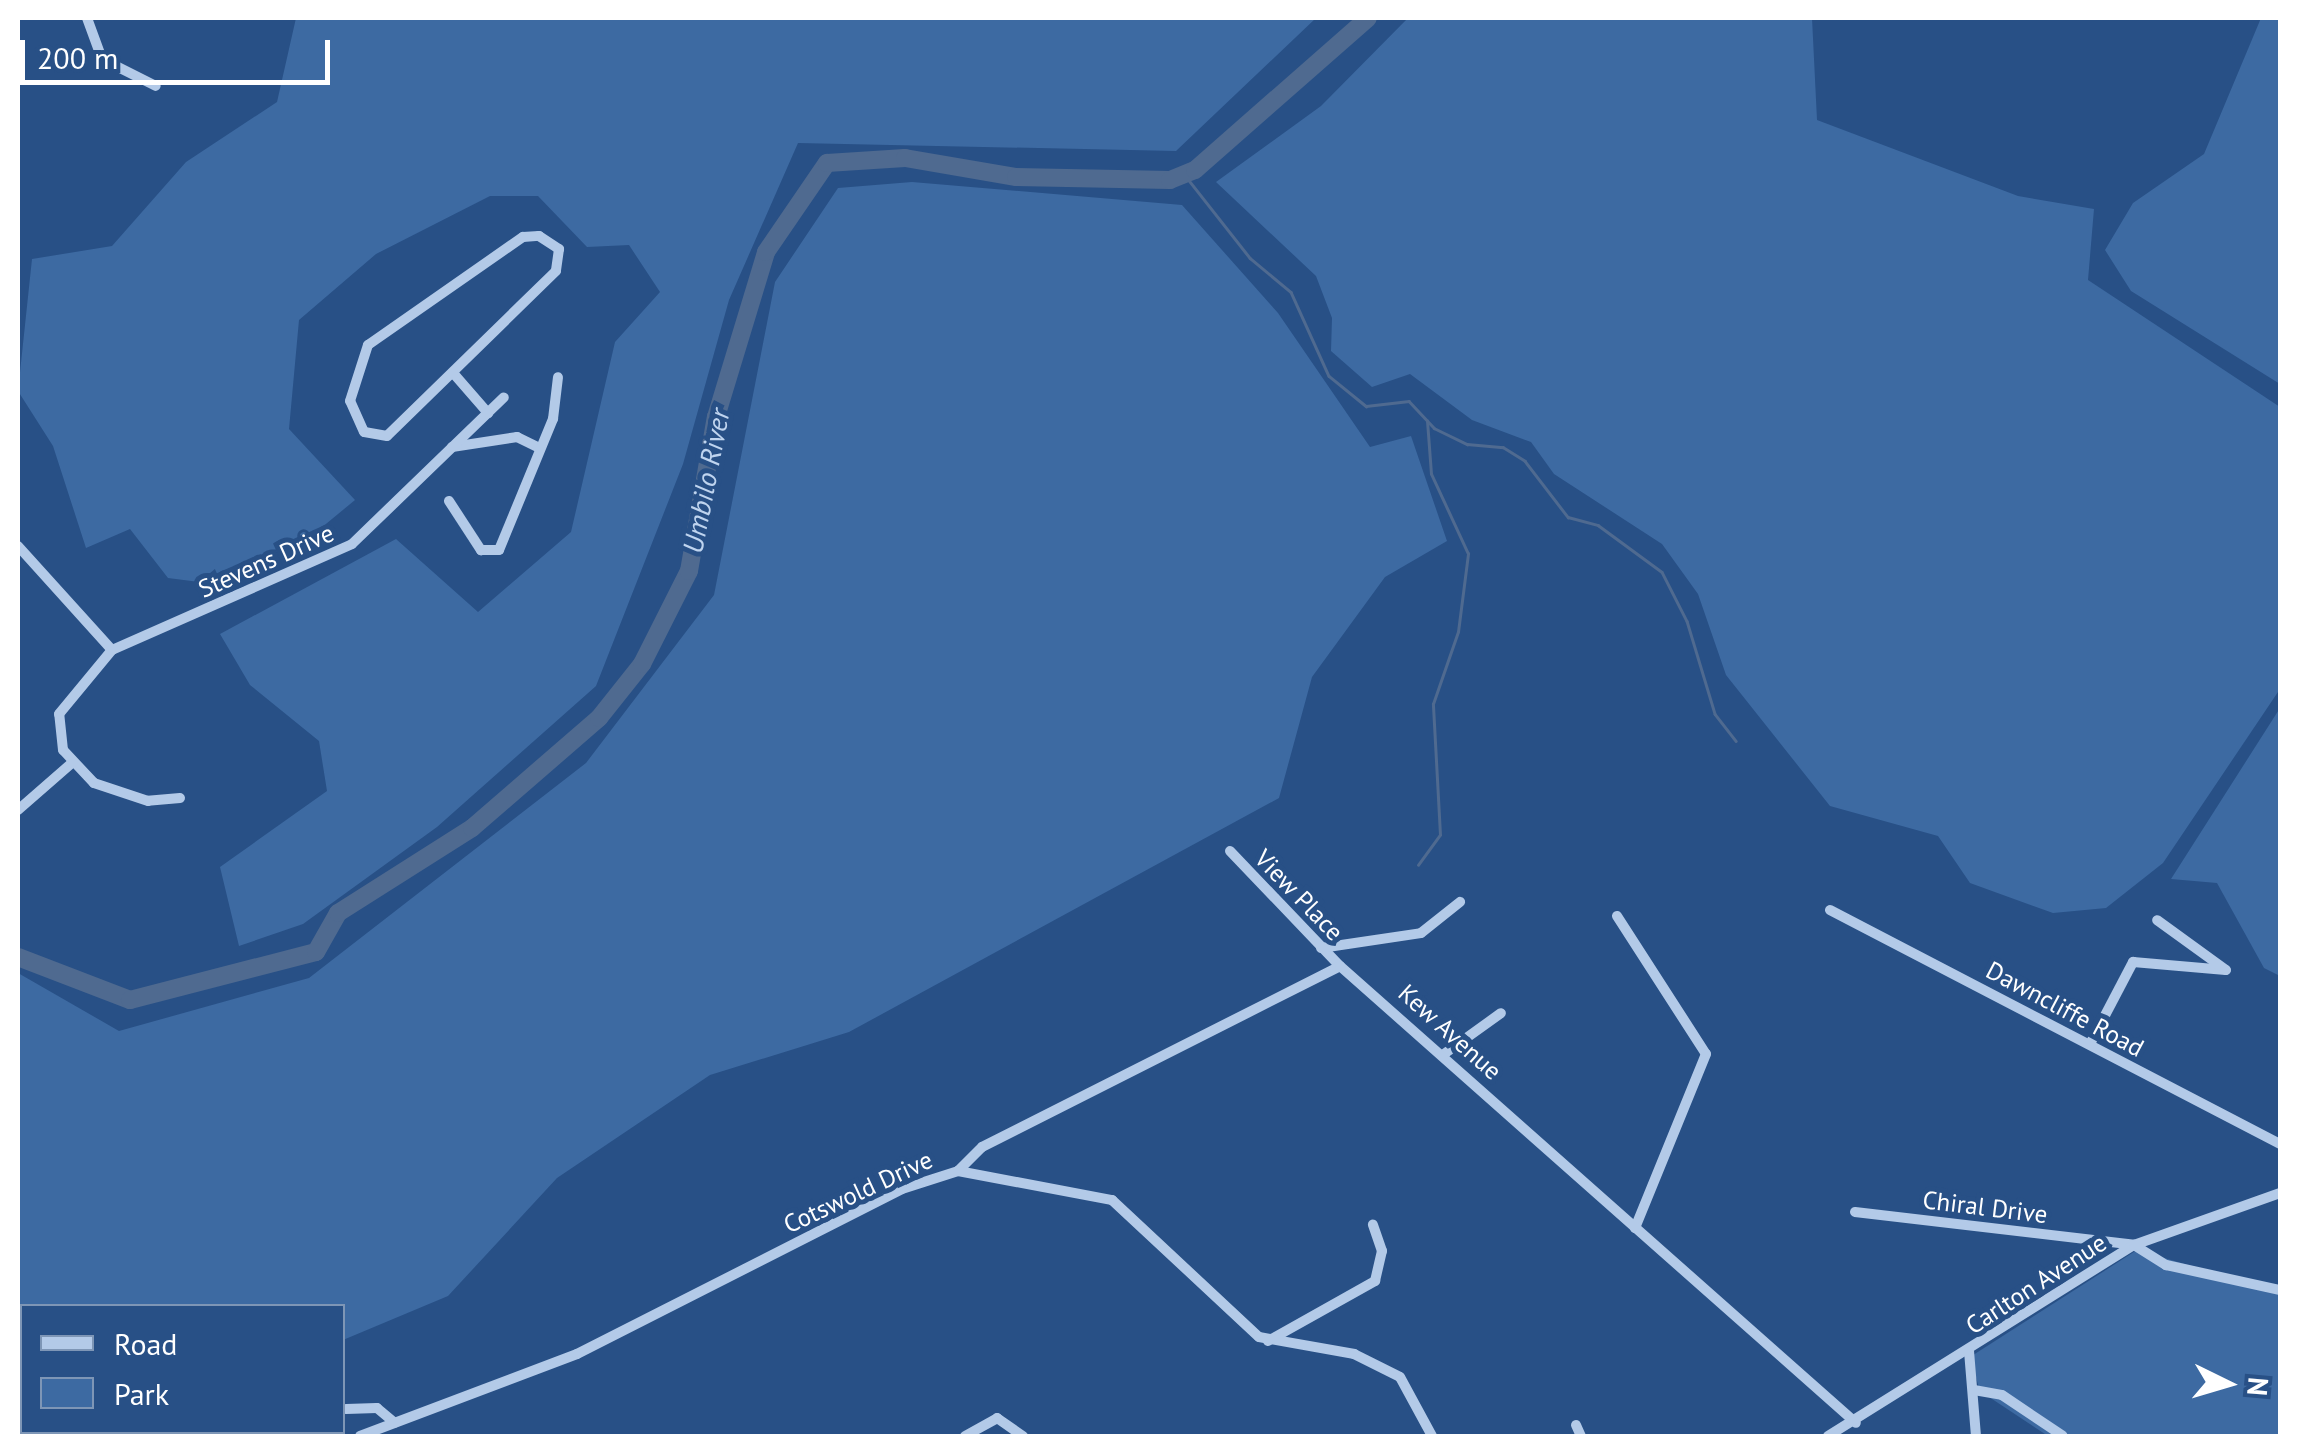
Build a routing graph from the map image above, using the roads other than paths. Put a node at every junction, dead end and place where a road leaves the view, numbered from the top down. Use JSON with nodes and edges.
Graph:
{"nodes":[{"id":1,"x":87,"y":18,"type":"edge"},
{"id":2,"x":156,"y":86,"type":"dead end"},
{"id":3,"x":454,"y":374,"type":"junction"},
{"id":4,"x":558,"y":378,"type":"dead end"},
{"id":5,"x":504,"y":397,"type":"dead end"},
{"id":6,"x":488,"y":413,"type":"junction"},
{"id":7,"x":452,"y":447,"type":"junction"},
{"id":8,"x":540,"y":448,"type":"junction"},
{"id":9,"x":448,"y":501,"type":"dead end"},
{"id":10,"x":18,"y":546,"type":"edge"},
{"id":11,"x":112,"y":650,"type":"junction"},
{"id":12,"x":73,"y":762,"type":"junction"},
{"id":13,"x":180,"y":798,"type":"dead end"},
{"id":14,"x":18,"y":810,"type":"edge"},
{"id":15,"x":1230,"y":851,"type":"dead end"},
{"id":16,"x":1460,"y":902,"type":"dead end"},
{"id":17,"x":1830,"y":910,"type":"dead end"},
{"id":18,"x":1617,"y":916,"type":"dead end"},
{"id":19,"x":2157,"y":920,"type":"dead end"},
{"id":20,"x":1321,"y":948,"type":"junction"},
{"id":21,"x":1340,"y":966,"type":"junction"},
{"id":22,"x":1501,"y":1013,"type":"dead end"},
{"id":23,"x":2090,"y":1044,"type":"junction"},
{"id":24,"x":1444,"y":1054,"type":"junction"},
{"id":25,"x":2280,"y":1144,"type":"edge"},
{"id":26,"x":958,"y":1170,"type":"junction"},
{"id":27,"x":2280,"y":1193,"type":"edge"},
{"id":28,"x":1855,"y":1212,"type":"dead end"},
{"id":29,"x":1372,"y":1225,"type":"dead end"},
{"id":30,"x":1635,"y":1228,"type":"junction"},
{"id":31,"x":2134,"y":1245,"type":"junction"},
{"id":32,"x":2280,"y":1290,"type":"edge"},
{"id":33,"x":1268,"y":1341,"type":"junction"},
{"id":34,"x":1969,"y":1351,"type":"junction"},
{"id":35,"x":1974,"y":1390,"type":"junction"},
{"id":36,"x":346,"y":1408,"type":"dead end"},
{"id":37,"x":1856,"y":1422,"type":"junction"},
{"id":38,"x":395,"y":1423,"type":"junction"},
{"id":39,"x":360,"y":1436,"type":"edge"},
{"id":40,"x":965,"y":1436,"type":"edge"},
{"id":41,"x":1023,"y":1436,"type":"edge"},
{"id":42,"x":1432,"y":1436,"type":"edge"},
{"id":43,"x":1828,"y":1436,"type":"edge"},
{"id":44,"x":1976,"y":1436,"type":"edge"},
{"id":45,"x":2062,"y":1436,"type":"edge"}],
"edges":[{"from":1,"to":2,"type":"street"},
{"from":3,"to":3,"type":"street"},
{"from":3,"to":6,"type":"street"},
{"from":4,"to":8,"type":"street"},
{"from":5,"to":6,"type":"street","name":"Stevens Drive"},
{"from":6,"to":7,"type":"street","name":"Stevens Drive"},
{"from":7,"to":8,"type":"street"},
{"from":7,"to":11,"type":"street","name":"Stevens Drive"},
{"from":8,"to":9,"type":"street"},
{"from":10,"to":11,"type":"street"},
{"from":11,"to":12,"type":"street"},
{"from":12,"to":13,"type":"street"},
{"from":12,"to":14,"type":"street"},
{"from":15,"to":20,"type":"street","name":"View Place"},
{"from":16,"to":20,"type":"street"},
{"from":17,"to":23,"type":"street","name":"Dawncliffe Road"},
{"from":18,"to":30,"type":"street"},
{"from":19,"to":23,"type":"street"},
{"from":20,"to":21,"type":"street","name":"View Place"},
{"from":21,"to":24,"type":"street","name":"Kew Avenue"},
{"from":21,"to":26,"type":"street"},
{"from":22,"to":24,"type":"street"},
{"from":23,"to":25,"type":"street","name":"Dawncliffe Road"},
{"from":24,"to":30,"type":"street","name":"Kew Avenue"},
{"from":26,"to":33,"type":"street","name":"Cotswold Drive"},
{"from":26,"to":38,"type":"street","name":"Cotswold Drive"},
{"from":27,"to":31,"type":"street","name":"Carlton Avenue"},
{"from":28,"to":31,"type":"street","name":"Chiral Drive"},
{"from":29,"to":33,"type":"street"},
{"from":30,"to":37,"type":"street","name":"Kew Avenue"},
{"from":31,"to":32,"type":"street","name":"Chiral Drive"},
{"from":31,"to":34,"type":"street","name":"Carlton Avenue"},
{"from":33,"to":42,"type":"street"},
{"from":34,"to":35,"type":"street"},
{"from":34,"to":37,"type":"street","name":"Carlton Avenue"},
{"from":35,"to":44,"type":"street"},
{"from":35,"to":45,"type":"street"},
{"from":36,"to":38,"type":"street"},
{"from":37,"to":43,"type":"street","name":"Carlton Avenue"},
{"from":38,"to":39,"type":"street","name":"Cotswold Drive"},
{"from":40,"to":41,"type":"street"}]}
